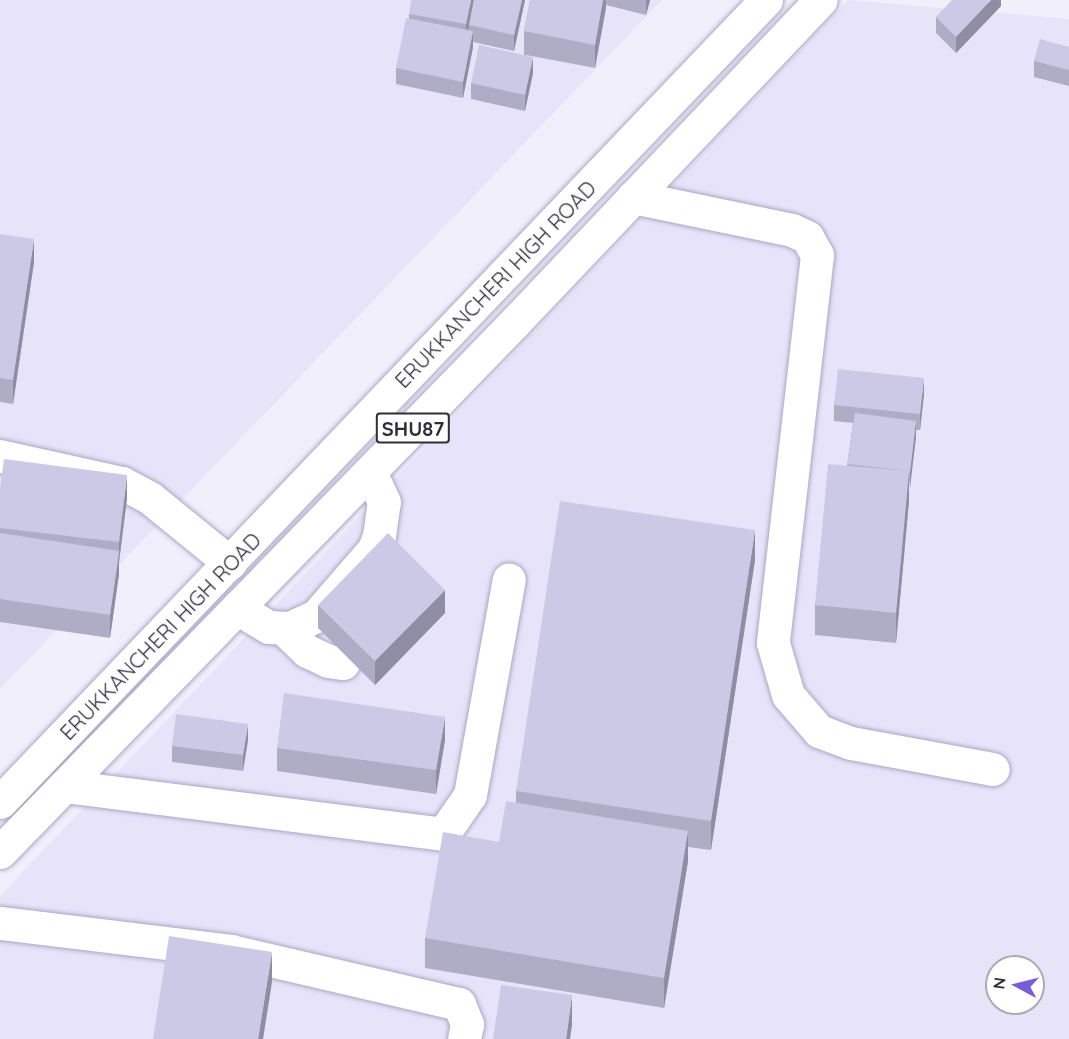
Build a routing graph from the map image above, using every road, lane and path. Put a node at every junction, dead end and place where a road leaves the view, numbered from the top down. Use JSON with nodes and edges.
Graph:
{"nodes":[{"id":1,"x":766,"y":0,"type":"edge"},
{"id":2,"x":821,"y":0,"type":"edge"},
{"id":3,"x":633,"y":197,"type":"junction"},
{"id":4,"x":0,"y":456,"type":"edge"},
{"id":5,"x":370,"y":472,"type":"junction"},
{"id":6,"x":383,"y":517,"type":"junction"},
{"id":7,"x":404,"y":548,"type":"edge"},
{"id":8,"x":230,"y":562,"type":"junction"},
{"id":9,"x":509,"y":579,"type":"dead end"},
{"id":10,"x":237,"y":608,"type":"junction"},
{"id":11,"x":283,"y":628,"type":"junction"},
{"id":12,"x":343,"y":663,"type":"dead end"},
{"id":13,"x":993,"y":769,"type":"dead end"},
{"id":14,"x":64,"y":786,"type":"junction"},
{"id":15,"x":0,"y":802,"type":"edge"},
{"id":16,"x":0,"y":852,"type":"edge"},
{"id":17,"x":0,"y":923,"type":"edge"},
{"id":18,"x":464,"y":1039,"type":"edge"}],
"edges":[{"from":1,"to":8,"type":"main road","name":"ERUKKANCHERI HIGH ROAD","number":"SHU87"},
{"from":2,"to":3,"type":"main road","number":"SHU87"},
{"from":3,"to":5,"type":"main road","number":"SHU87"},
{"from":3,"to":13,"type":"main road"},
{"from":4,"to":8,"type":"main road"},
{"from":5,"to":6,"type":"main road"},
{"from":5,"to":10,"type":"main road","number":"SHU87"},
{"from":6,"to":7,"type":"main road"},
{"from":6,"to":11,"type":"main road"},
{"from":8,"to":15,"type":"main road","name":"ERUKKANCHERI HIGH ROAD","number":"SHU87"},
{"from":9,"to":14,"type":"main road"},
{"from":10,"to":11,"type":"main road"},
{"from":10,"to":14,"type":"main road","number":"SHU87"},
{"from":11,"to":12,"type":"main road"},
{"from":14,"to":16,"type":"main road","number":"SHU87"},
{"from":17,"to":18,"type":"main road"}]}
